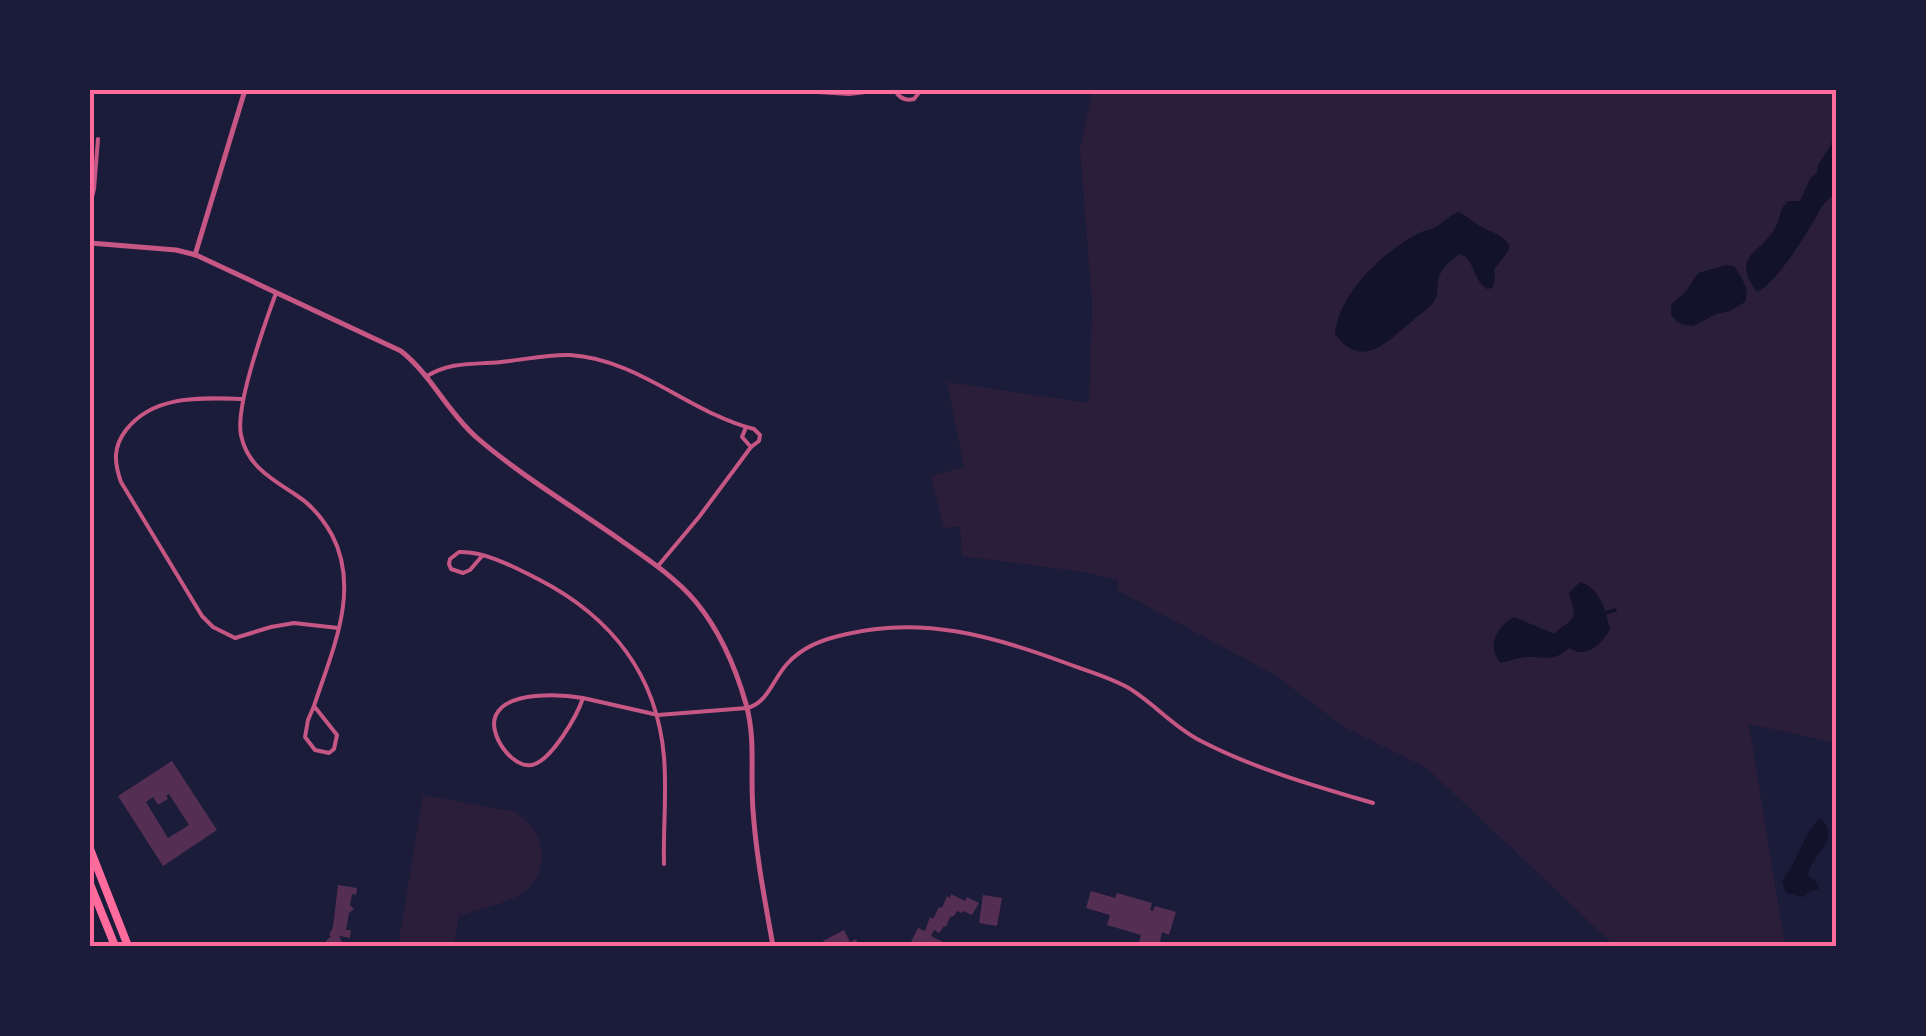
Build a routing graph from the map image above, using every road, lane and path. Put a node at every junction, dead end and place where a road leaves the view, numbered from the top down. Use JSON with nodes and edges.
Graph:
{"nodes":[{"id":1,"x":245,"y":90,"type":"edge"},
{"id":2,"x":786,"y":90,"type":"edge"},
{"id":3,"x":882,"y":90,"type":"edge"},
{"id":4,"x":895,"y":90,"type":"edge"},
{"id":5,"x":921,"y":90,"type":"edge"},
{"id":6,"x":98,"y":139,"type":"dead end"},
{"id":7,"x":90,"y":205,"type":"edge"},
{"id":8,"x":90,"y":243,"type":"edge"},
{"id":9,"x":195,"y":255,"type":"junction"},
{"id":10,"x":276,"y":294,"type":"junction"},
{"id":11,"x":427,"y":376,"type":"junction"},
{"id":12,"x":244,"y":399,"type":"junction"},
{"id":13,"x":746,"y":427,"type":"junction"},
{"id":14,"x":750,"y":447,"type":"junction"},
{"id":15,"x":482,"y":556,"type":"junction"},
{"id":16,"x":658,"y":566,"type":"junction"},
{"id":17,"x":338,"y":628,"type":"junction"},
{"id":18,"x":584,"y":698,"type":"junction"},
{"id":19,"x":314,"y":706,"type":"junction"},
{"id":20,"x":747,"y":708,"type":"junction"},
{"id":21,"x":658,"y":715,"type":"junction"},
{"id":22,"x":1373,"y":803,"type":"dead end"},
{"id":23,"x":90,"y":849,"type":"edge"},
{"id":24,"x":664,"y":864,"type":"dead end"},
{"id":25,"x":90,"y":884,"type":"edge"},
{"id":26,"x":116,"y":946,"type":"edge"},
{"id":27,"x":128,"y":946,"type":"edge"},
{"id":28,"x":773,"y":946,"type":"edge"}],
"edges":[{"from":1,"to":9,"type":"street"},
{"from":2,"to":3,"type":"street"},
{"from":4,"to":5,"type":"street"},
{"from":6,"to":7,"type":"street"},
{"from":8,"to":9,"type":"street"},
{"from":9,"to":10,"type":"street"},
{"from":10,"to":11,"type":"street"},
{"from":10,"to":12,"type":"street"},
{"from":11,"to":13,"type":"street"},
{"from":11,"to":16,"type":"street"},
{"from":12,"to":17,"type":"street"},
{"from":12,"to":17,"type":"street"},
{"from":13,"to":14,"type":"street"},
{"from":13,"to":14,"type":"street"},
{"from":14,"to":16,"type":"street"},
{"from":15,"to":15,"type":"street"},
{"from":15,"to":21,"type":"street"},
{"from":16,"to":20,"type":"street"},
{"from":17,"to":19,"type":"street"},
{"from":18,"to":18,"type":"street"},
{"from":18,"to":21,"type":"street"},
{"from":19,"to":19,"type":"street"},
{"from":20,"to":21,"type":"street"},
{"from":20,"to":22,"type":"street"},
{"from":20,"to":28,"type":"street"},
{"from":21,"to":24,"type":"street"},
{"from":23,"to":27,"type":"highway"},
{"from":25,"to":26,"type":"highway"}]}
